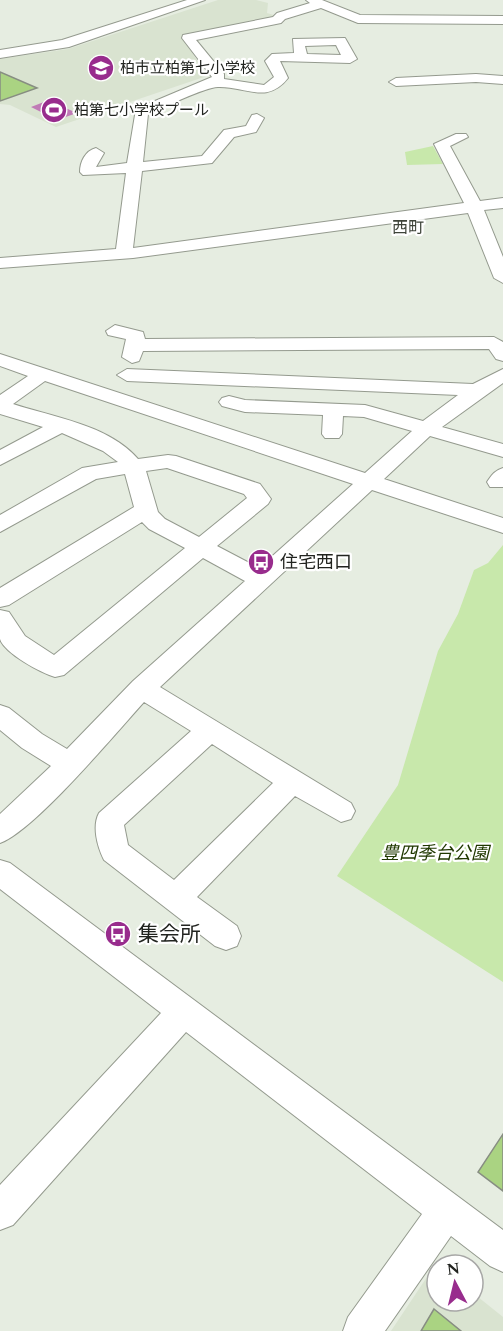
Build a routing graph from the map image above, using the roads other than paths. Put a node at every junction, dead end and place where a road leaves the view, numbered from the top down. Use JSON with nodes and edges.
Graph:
{"nodes":[{"id":1,"x":198,"y":0,"type":"edge"},
{"id":2,"x":317,"y":2,"type":"edge"},
{"id":3,"x":277,"y":20,"type":"junction"},
{"id":4,"x":503,"y":20,"type":"edge"},
{"id":5,"x":298,"y":42,"type":"junction"},
{"id":6,"x":0,"y":54,"type":"edge"},
{"id":7,"x":301,"y":56,"type":"junction"},
{"id":8,"x":503,"y":80,"type":"edge"},
{"id":9,"x":215,"y":82,"type":"junction"},
{"id":10,"x":396,"y":82,"type":"dead end"},
{"id":11,"x":257,"y":118,"type":"dead end"},
{"id":12,"x":461,"y":137,"type":"dead end"},
{"id":13,"x":96,"y":153,"type":"dead end"},
{"id":14,"x":135,"y":169,"type":"junction"},
{"id":15,"x":503,"y":203,"type":"edge"},
{"id":16,"x":474,"y":206,"type":"junction"},
{"id":17,"x":124,"y":254,"type":"junction"},
{"id":18,"x":0,"y":263,"type":"edge"},
{"id":19,"x":503,"y":278,"type":"edge"},
{"id":20,"x":115,"y":331,"type":"dead end"},
{"id":21,"x":135,"y":345,"type":"junction"},
{"id":22,"x":503,"y":355,"type":"edge"},
{"id":23,"x":0,"y":360,"type":"edge"},
{"id":24,"x":43,"y":374,"type":"junction"},
{"id":25,"x":128,"y":375,"type":"junction"},
{"id":26,"x":503,"y":375,"type":"edge"},
{"id":27,"x":477,"y":390,"type":"junction"},
{"id":28,"x":116,"y":398,"type":"junction"},
{"id":29,"x":229,"y":402,"type":"dead end"},
{"id":30,"x":0,"y":405,"type":"edge"},
{"id":31,"x":333,"y":410,"type":"junction"},
{"id":32,"x":57,"y":427,"type":"junction"},
{"id":33,"x":426,"y":429,"type":"junction"},
{"id":34,"x":332,"y":434,"type":"dead end"},
{"id":35,"x":503,"y":451,"type":"edge"},
{"id":36,"x":0,"y":459,"type":"edge"},
{"id":37,"x":133,"y":466,"type":"junction"},
{"id":38,"x":369,"y":481,"type":"junction"},
{"id":39,"x":144,"y":512,"type":"junction"},
{"id":40,"x":0,"y":525,"type":"edge"},
{"id":41,"x":503,"y":526,"type":"edge"},
{"id":42,"x":199,"y":547,"type":"junction"},
{"id":43,"x":261,"y":579,"type":"junction"},
{"id":44,"x":0,"y":599,"type":"edge"},
{"id":45,"x":0,"y":618,"type":"edge"},
{"id":46,"x":142,"y":688,"type":"junction"},
{"id":47,"x":0,"y":715,"type":"edge"},
{"id":48,"x":210,"y":730,"type":"junction"},
{"id":49,"x":70,"y":764,"type":"junction"},
{"id":50,"x":292,"y":781,"type":"junction"},
{"id":51,"x":341,"y":811,"type":"dead end"},
{"id":52,"x":0,"y":831,"type":"edge"},
{"id":53,"x":0,"y":872,"type":"edge"},
{"id":54,"x":176,"y":898,"type":"junction"},
{"id":55,"x":226,"y":936,"type":"dead end"},
{"id":56,"x":183,"y":1013,"type":"junction"},
{"id":57,"x":448,"y":1209,"type":"junction"},
{"id":58,"x":0,"y":1212,"type":"edge"},
{"id":59,"x":503,"y":1253,"type":"edge"},
{"id":60,"x":362,"y":1331,"type":"edge"}],
"edges":[{"from":1,"to":6,"type":"street"},
{"from":2,"to":3,"type":"street"},
{"from":2,"to":4,"type":"street"},
{"from":3,"to":5,"type":"street"},
{"from":3,"to":9,"type":"street"},
{"from":5,"to":7,"type":"street"},
{"from":5,"to":7,"type":"street"},
{"from":7,"to":9,"type":"street"},
{"from":8,"to":10,"type":"street"},
{"from":9,"to":14,"type":"street"},
{"from":11,"to":14,"type":"street"},
{"from":12,"to":16,"type":"street"},
{"from":13,"to":14,"type":"street"},
{"from":14,"to":17,"type":"street"},
{"from":15,"to":16,"type":"street"},
{"from":16,"to":17,"type":"street"},
{"from":16,"to":19,"type":"street"},
{"from":17,"to":18,"type":"street"},
{"from":20,"to":21,"type":"street"},
{"from":21,"to":22,"type":"street"},
{"from":21,"to":25,"type":"street"},
{"from":23,"to":24,"type":"street"},
{"from":24,"to":28,"type":"street"},
{"from":24,"to":30,"type":"street"},
{"from":25,"to":27,"type":"street"},
{"from":25,"to":28,"type":"street"},
{"from":26,"to":27,"type":"street"},
{"from":27,"to":33,"type":"street"},
{"from":28,"to":38,"type":"street"},
{"from":29,"to":31,"type":"street"},
{"from":30,"to":32,"type":"street"},
{"from":31,"to":33,"type":"street"},
{"from":31,"to":34,"type":"street"},
{"from":32,"to":36,"type":"street"},
{"from":32,"to":37,"type":"street"},
{"from":33,"to":35,"type":"street"},
{"from":33,"to":38,"type":"street"},
{"from":37,"to":39,"type":"street"},
{"from":37,"to":40,"type":"street"},
{"from":37,"to":42,"type":"street"},
{"from":38,"to":41,"type":"street"},
{"from":38,"to":43,"type":"street"},
{"from":39,"to":42,"type":"street"},
{"from":39,"to":44,"type":"street"},
{"from":42,"to":43,"type":"street"},
{"from":42,"to":45,"type":"street"},
{"from":43,"to":46,"type":"street"},
{"from":46,"to":48,"type":"street"},
{"from":46,"to":49,"type":"street"},
{"from":47,"to":49,"type":"street"},
{"from":48,"to":50,"type":"street"},
{"from":48,"to":54,"type":"street"},
{"from":49,"to":52,"type":"street"},
{"from":50,"to":51,"type":"street"},
{"from":50,"to":54,"type":"street"},
{"from":53,"to":56,"type":"street"},
{"from":54,"to":55,"type":"street"},
{"from":56,"to":57,"type":"street"},
{"from":56,"to":58,"type":"street"},
{"from":57,"to":59,"type":"street"},
{"from":57,"to":60,"type":"street"}]}
